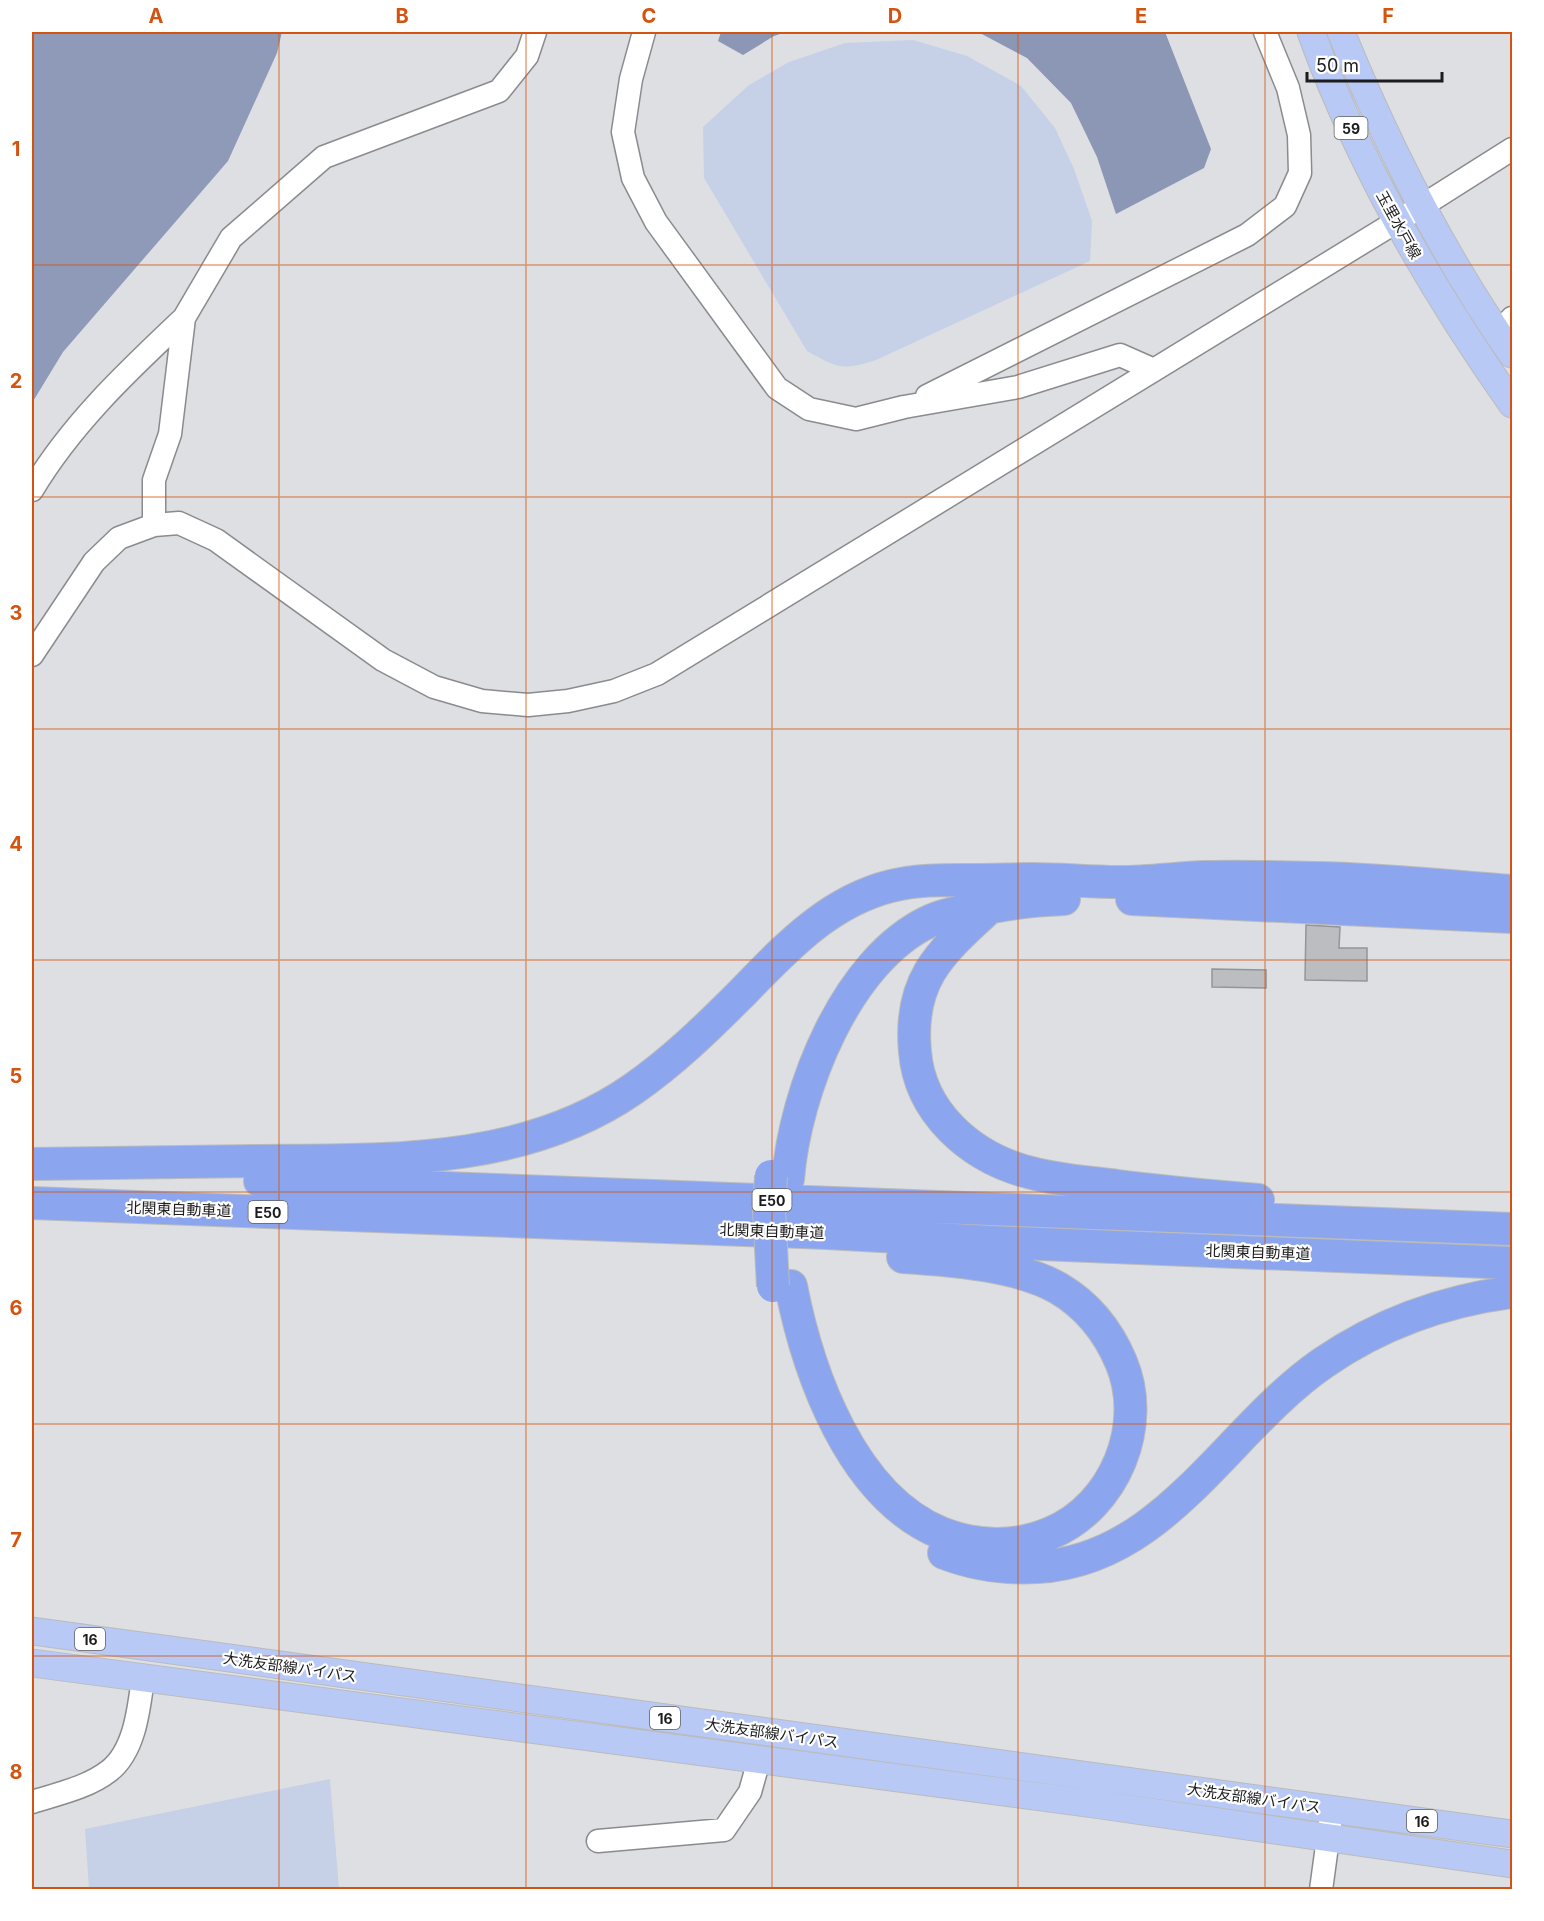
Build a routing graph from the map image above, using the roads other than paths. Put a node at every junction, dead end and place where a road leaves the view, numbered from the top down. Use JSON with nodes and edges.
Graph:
{"nodes":[{"id":1,"x":535,"y":32,"type":"edge"},
{"id":2,"x":644,"y":32,"type":"edge"},
{"id":3,"x":1265,"y":32,"type":"edge"},
{"id":4,"x":1311,"y":32,"type":"edge"},
{"id":5,"x":1341,"y":32,"type":"edge"},
{"id":6,"x":1510,"y":156,"type":"edge"},
{"id":7,"x":1422,"y":206,"type":"junction"},
{"id":8,"x":1397,"y":222,"type":"junction"},
{"id":9,"x":184,"y":318,"type":"junction"},
{"id":10,"x":1508,"y":335,"type":"edge"},
{"id":11,"x":1154,"y":370,"type":"junction"},
{"id":12,"x":1512,"y":404,"type":"edge"},
{"id":13,"x":904,"y":407,"type":"junction"},
{"id":14,"x":32,"y":490,"type":"edge"},
{"id":15,"x":154,"y":525,"type":"junction"},
{"id":16,"x":32,"y":655,"type":"edge"},
{"id":17,"x":973,"y":880,"type":"junction"},
{"id":18,"x":1512,"y":891,"type":"edge"},
{"id":19,"x":990,"y":907,"type":"junction"},
{"id":20,"x":1512,"y":917,"type":"edge"},
{"id":21,"x":32,"y":1164,"type":"edge"},
{"id":22,"x":32,"y":1172,"type":"edge"},
{"id":23,"x":779,"y":1177,"type":"junction"},
{"id":24,"x":32,"y":1203,"type":"edge"},
{"id":25,"x":1512,"y":1214,"type":"edge"},
{"id":26,"x":505,"y":1221,"type":"junction"},
{"id":27,"x":1512,"y":1229,"type":"edge"},
{"id":28,"x":1512,"y":1263,"type":"edge"},
{"id":29,"x":782,"y":1286,"type":"junction"},
{"id":30,"x":1512,"y":1292,"type":"edge"},
{"id":31,"x":32,"y":1631,"type":"edge"},
{"id":32,"x":32,"y":1663,"type":"edge"},
{"id":33,"x":143,"y":1678,"type":"junction"},
{"id":34,"x":759,"y":1760,"type":"junction"},
{"id":35,"x":32,"y":1802,"type":"edge"},
{"id":36,"x":1332,"y":1809,"type":"junction"},
{"id":37,"x":1512,"y":1834,"type":"edge"},
{"id":38,"x":1328,"y":1839,"type":"junction"},
{"id":39,"x":598,"y":1841,"type":"dead end"},
{"id":40,"x":1512,"y":1864,"type":"edge"},
{"id":41,"x":1321,"y":1890,"type":"edge"}],
"edges":[{"from":1,"to":9,"type":"street"},
{"from":2,"to":13,"type":"street"},
{"from":3,"to":13,"type":"street"},
{"from":4,"to":8,"type":"main road","name":"玉里水戸線","number":"59"},
{"from":5,"to":7,"type":"main road","name":"玉里水戸線","number":"59"},
{"from":6,"to":7,"type":"street"},
{"from":7,"to":8,"type":"street"},
{"from":7,"to":10,"type":"main road","name":"玉里水戸線","number":"59"},
{"from":8,"to":11,"type":"street"},
{"from":8,"to":12,"type":"main road","name":"玉里水戸線","number":"59"},
{"from":9,"to":14,"type":"street"},
{"from":9,"to":15,"type":"street"},
{"from":11,"to":13,"type":"street"},
{"from":11,"to":15,"type":"street"},
{"from":15,"to":16,"type":"street"},
{"from":17,"to":18,"type":"highway"},
{"from":17,"to":21,"type":"highway"},
{"from":17,"to":23,"type":"highway"},
{"from":19,"to":20,"type":"highway"},
{"from":19,"to":23,"type":"highway"},
{"from":19,"to":25,"type":"highway"},
{"from":22,"to":27,"type":"highway","name":"北関東自動車道","number":"E50"},
{"from":23,"to":29,"type":"highway"},
{"from":24,"to":26,"type":"highway","name":"北関東自動車道","number":"E50"},
{"from":26,"to":28,"type":"highway","name":"北関東自動車道","number":"E50"},
{"from":26,"to":29,"type":"highway"},
{"from":29,"to":30,"type":"highway"},
{"from":31,"to":36,"type":"main road","name":"大洗友部線バイパス","number":"16"},
{"from":32,"to":33,"type":"main road","name":"大洗友部線バイパス","number":"16"},
{"from":33,"to":34,"type":"main road","name":"大洗友部線バイパス","number":"16"},
{"from":33,"to":35,"type":"street"},
{"from":34,"to":38,"type":"main road","name":"大洗友部線バイパス","number":"16"},
{"from":34,"to":39,"type":"street"},
{"from":36,"to":37,"type":"main road","name":"大洗友部線バイパス","number":"16"},
{"from":36,"to":38,"type":"street"},
{"from":38,"to":40,"type":"main road","name":"大洗友部線バイパス","number":"16"},
{"from":38,"to":41,"type":"street"}]}
